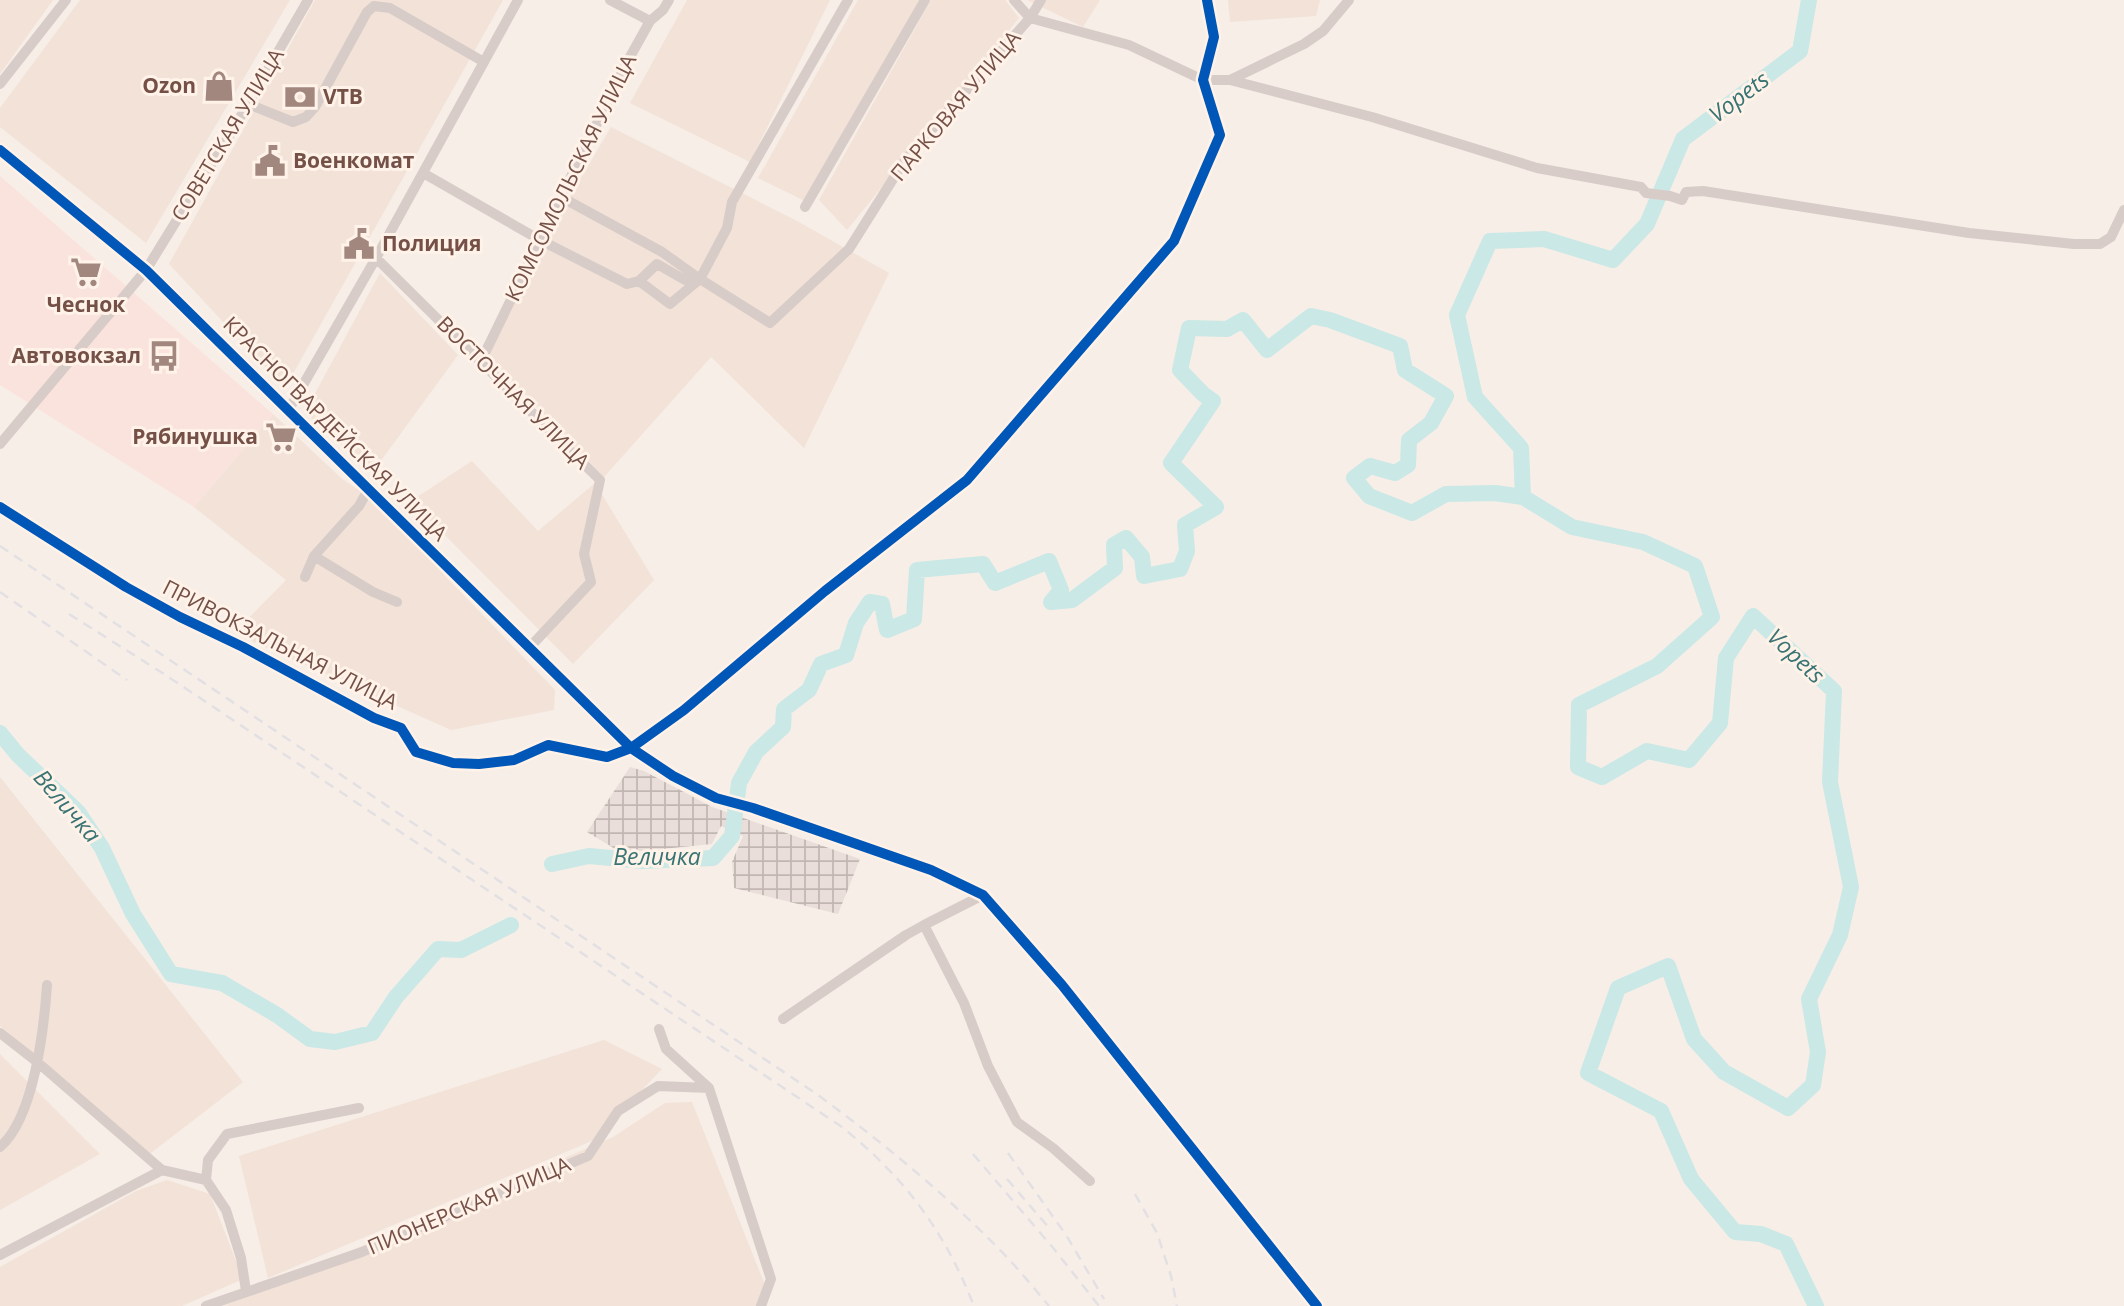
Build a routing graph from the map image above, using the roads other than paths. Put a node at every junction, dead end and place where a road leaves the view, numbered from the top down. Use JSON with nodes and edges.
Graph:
{"nodes":[{"id":1,"x":66,"y":0,"type":"edge"},
{"id":2,"x":308,"y":0,"type":"edge"},
{"id":3,"x":518,"y":0,"type":"edge"},
{"id":4,"x":610,"y":0,"type":"edge"},
{"id":5,"x":669,"y":0,"type":"edge"},
{"id":6,"x":848,"y":0,"type":"edge"},
{"id":7,"x":925,"y":0,"type":"edge"},
{"id":8,"x":1014,"y":0,"type":"edge"},
{"id":9,"x":1041,"y":0,"type":"edge"},
{"id":10,"x":1207,"y":0,"type":"edge"},
{"id":11,"x":1349,"y":0,"type":"edge"},
{"id":12,"x":1030,"y":18,"type":"junction"},
{"id":13,"x":650,"y":21,"type":"junction"},
{"id":14,"x":484,"y":62,"type":"junction"},
{"id":15,"x":1203,"y":80,"type":"junction"},
{"id":16,"x":1230,"y":80,"type":"junction"},
{"id":17,"x":0,"y":84,"type":"edge"},
{"id":18,"x":248,"y":104,"type":"junction"},
{"id":19,"x":0,"y":150,"type":"edge"},
{"id":20,"x":423,"y":173,"type":"junction"},
{"id":21,"x":561,"y":197,"type":"junction"},
{"id":22,"x":805,"y":207,"type":"dead end"},
{"id":23,"x":2124,"y":210,"type":"edge"},
{"id":24,"x":540,"y":240,"type":"junction"},
{"id":25,"x":376,"y":258,"type":"junction"},
{"id":26,"x":146,"y":270,"type":"junction"},
{"id":27,"x":701,"y":279,"type":"junction"},
{"id":28,"x":639,"y":281,"type":"junction"},
{"id":29,"x":481,"y":361,"type":"junction"},
{"id":30,"x":288,"y":411,"type":"junction"},
{"id":31,"x":0,"y":444,"type":"edge"},
{"id":32,"x":368,"y":490,"type":"junction"},
{"id":33,"x":0,"y":507,"type":"edge"},
{"id":34,"x":314,"y":556,"type":"junction"},
{"id":35,"x":305,"y":578,"type":"dead end"},
{"id":36,"x":397,"y":602,"type":"dead end"},
{"id":37,"x":529,"y":648,"type":"junction"},
{"id":38,"x":631,"y":748,"type":"junction"},
{"id":39,"x":983,"y":895,"type":"junction"},
{"id":40,"x":924,"y":925,"type":"junction"},
{"id":41,"x":47,"y":985,"type":"dead end"},
{"id":42,"x":783,"y":1019,"type":"dead end"},
{"id":43,"x":659,"y":1029,"type":"dead end"},
{"id":44,"x":0,"y":1033,"type":"edge"},
{"id":45,"x":36,"y":1061,"type":"junction"},
{"id":46,"x":709,"y":1088,"type":"junction"},
{"id":47,"x":359,"y":1108,"type":"dead end"},
{"id":48,"x":0,"y":1147,"type":"edge"},
{"id":49,"x":162,"y":1170,"type":"junction"},
{"id":50,"x":206,"y":1180,"type":"junction"},
{"id":51,"x":1090,"y":1181,"type":"dead end"},
{"id":52,"x":0,"y":1255,"type":"edge"},
{"id":53,"x":246,"y":1291,"type":"junction"},
{"id":54,"x":206,"y":1306,"type":"edge"},
{"id":55,"x":761,"y":1306,"type":"edge"},
{"id":56,"x":1317,"y":1306,"type":"edge"}],
"edges":[{"from":1,"to":17,"type":"street"},
{"from":2,"to":18,"type":"street","name":"СОВЕТСКАЯ УЛИЦА"},
{"from":3,"to":14,"type":"street"},
{"from":4,"to":13,"type":"street"},
{"from":5,"to":13,"type":"street","name":"КОМСОМОЛЬСКАЯ УЛИЦА"},
{"from":6,"to":27,"type":"street"},
{"from":7,"to":22,"type":"street"},
{"from":8,"to":12,"type":"street"},
{"from":9,"to":12,"type":"street"},
{"from":10,"to":15,"type":"street"},
{"from":11,"to":16,"type":"street","name":"ПАРКОВАЯ УЛИЦА"},
{"from":12,"to":15,"type":"street","name":"ПАРКОВАЯ УЛИЦА"},
{"from":12,"to":27,"type":"street","name":"ПАРКОВАЯ УЛИЦА"},
{"from":13,"to":21,"type":"street","name":"КОМСОМОЛЬСКАЯ УЛИЦА"},
{"from":14,"to":18,"type":"street"},
{"from":14,"to":20,"type":"street"},
{"from":15,"to":16,"type":"street","name":"ПАРКОВАЯ УЛИЦА"},
{"from":15,"to":38,"type":"street"},
{"from":16,"to":23,"type":"street"},
{"from":18,"to":26,"type":"street","name":"СОВЕТСКАЯ УЛИЦА"},
{"from":19,"to":26,"type":"street","name":"КРАСНОГВАРДЕЙСКАЯ УЛИЦА"},
{"from":20,"to":24,"type":"street"},
{"from":20,"to":25,"type":"street"},
{"from":21,"to":24,"type":"street","name":"КОМСОМОЛЬСКАЯ УЛИЦА"},
{"from":21,"to":27,"type":"street"},
{"from":24,"to":28,"type":"street"},
{"from":24,"to":29,"type":"street","name":"КОМСОМОЛЬСКАЯ УЛИЦА"},
{"from":25,"to":29,"type":"street","name":"ВОСТОЧНАЯ УЛИЦА"},
{"from":25,"to":30,"type":"street"},
{"from":26,"to":30,"type":"street","name":"КРАСНОГВАРДЕЙСКАЯ УЛИЦА"},
{"from":26,"to":31,"type":"street"},
{"from":27,"to":28,"type":"street"},
{"from":27,"to":28,"type":"street"},
{"from":29,"to":37,"type":"street","name":"ВОСТОЧНАЯ УЛИЦА"},
{"from":30,"to":32,"type":"street","name":"КРАСНОГВАРДЕЙСКАЯ УЛИЦА"},
{"from":32,"to":34,"type":"street"},
{"from":32,"to":37,"type":"street","name":"КРАСНОГВАРДЕЙСКАЯ УЛИЦА"},
{"from":33,"to":38,"type":"street","name":"ПРИВОКЗАЛЬНАЯ УЛИЦА"},
{"from":34,"to":35,"type":"street"},
{"from":34,"to":36,"type":"street"},
{"from":37,"to":38,"type":"street","name":"КРАСНОГВАРДЕЙСКАЯ УЛИЦА"},
{"from":38,"to":39,"type":"street","name":"КРАСНОГВАРДЕЙСКАЯ УЛИЦА"},
{"from":39,"to":40,"type":"street"},
{"from":39,"to":56,"type":"street"},
{"from":40,"to":42,"type":"street"},
{"from":40,"to":51,"type":"street"},
{"from":41,"to":45,"type":"street"},
{"from":43,"to":46,"type":"street"},
{"from":44,"to":45,"type":"street"},
{"from":45,"to":48,"type":"street"},
{"from":45,"to":49,"type":"street"},
{"from":46,"to":53,"type":"street","name":"ПИОНЕРСКАЯ УЛИЦА"},
{"from":46,"to":55,"type":"street"},
{"from":47,"to":50,"type":"street"},
{"from":49,"to":50,"type":"street"},
{"from":49,"to":52,"type":"street"},
{"from":50,"to":53,"type":"street"},
{"from":53,"to":54,"type":"street","name":"ПИОНЕРСКАЯ УЛИЦА"}]}
